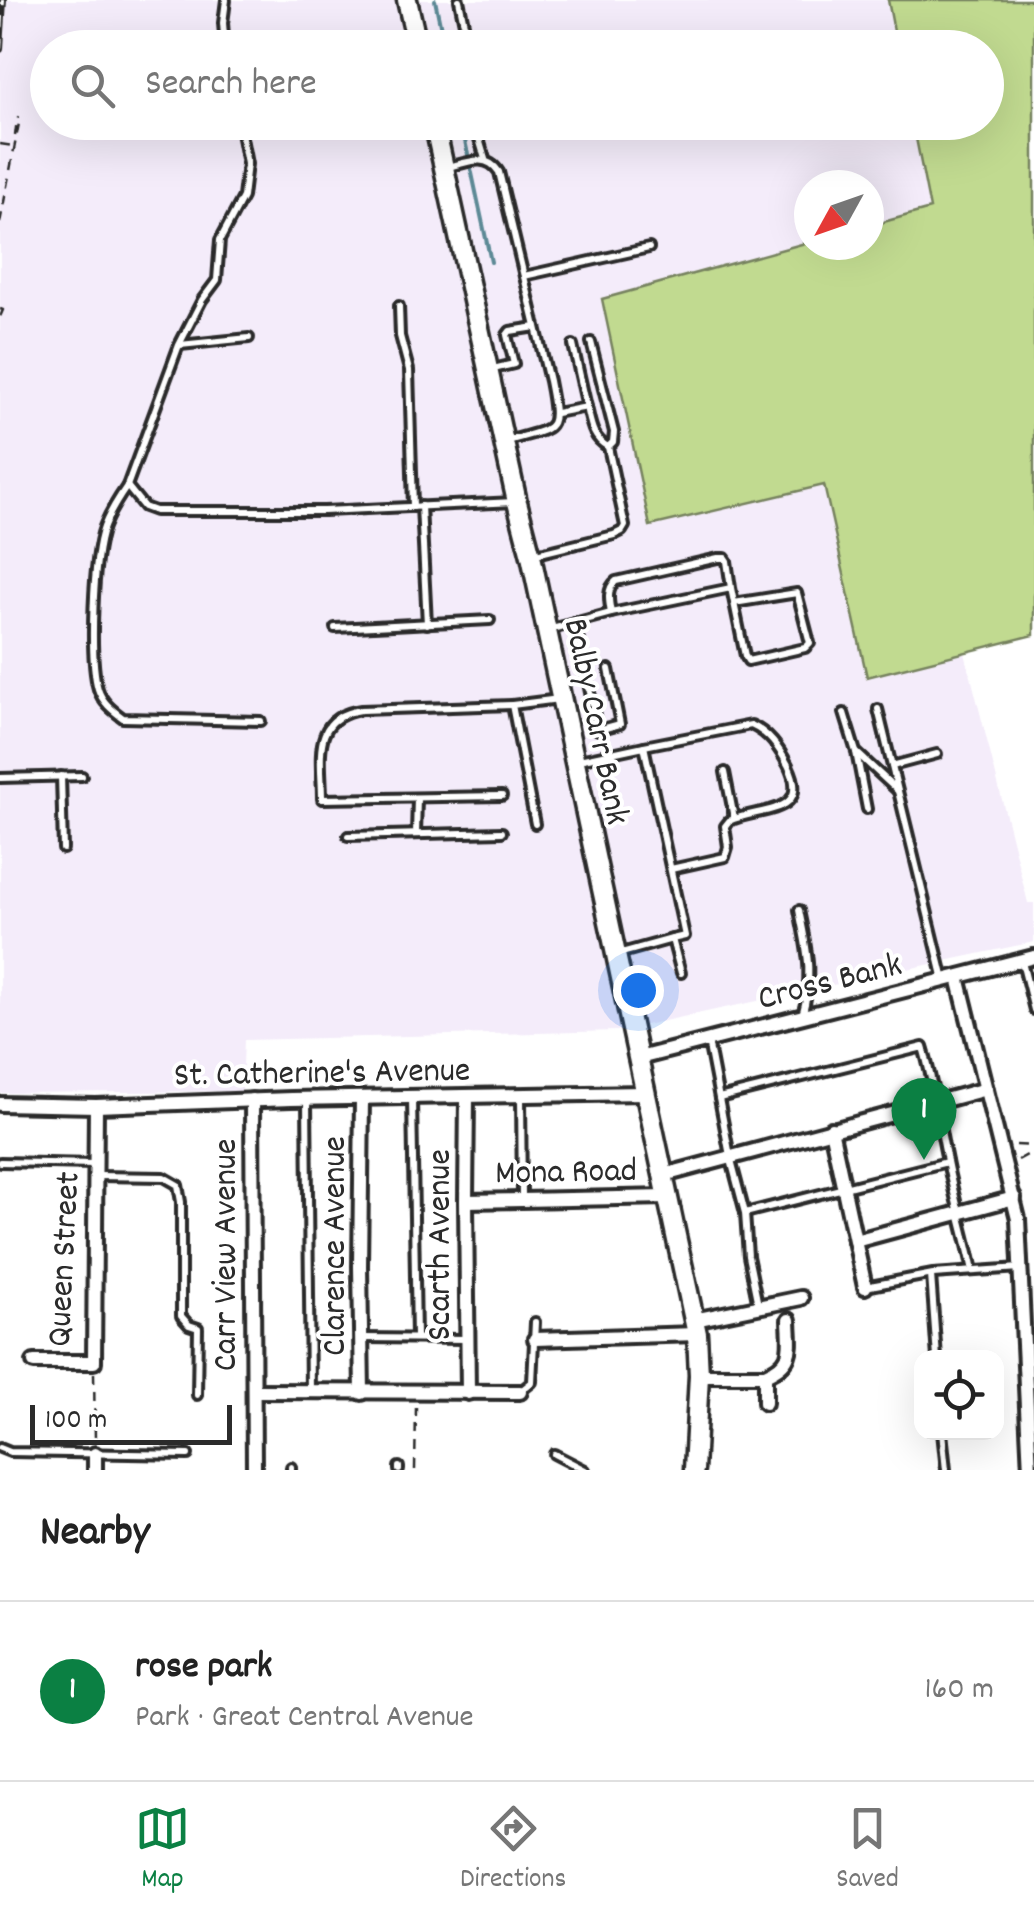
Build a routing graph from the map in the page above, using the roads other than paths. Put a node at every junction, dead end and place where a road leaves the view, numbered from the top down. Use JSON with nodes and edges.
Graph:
{"nodes":[{"id":1,"x":226,"y":0,"type":"edge"},
{"id":2,"x":407,"y":0,"type":"edge"},
{"id":3,"x":459,"y":0,"type":"edge"},
{"id":4,"x":224,"y":30,"type":"edge"},
{"id":5,"x":414,"y":30,"type":"edge"},
{"id":6,"x":465,"y":30,"type":"edge"},
{"id":7,"x":242,"y":140,"type":"edge"},
{"id":8,"x":441,"y":140,"type":"edge"},
{"id":9,"x":477,"y":140,"type":"edge"},
{"id":10,"x":481,"y":160,"type":"junction"},
{"id":11,"x":452,"y":166,"type":"junction"},
{"id":12,"x":649,"y":248,"type":"dead end"},
{"id":13,"x":524,"y":276,"type":"junction"},
{"id":14,"x":399,"y":306,"type":"dead end"},
{"id":15,"x":536,"y":327,"type":"junction"},
{"id":16,"x":249,"y":338,"type":"dead end"},
{"id":17,"x":591,"y":342,"type":"dead end"},
{"id":18,"x":572,"y":344,"type":"dead end"},
{"id":19,"x":179,"y":345,"type":"junction"},
{"id":20,"x":488,"y":370,"type":"junction"},
{"id":21,"x":587,"y":407,"type":"junction"},
{"id":22,"x":556,"y":413,"type":"junction"},
{"id":23,"x":504,"y":442,"type":"junction"},
{"id":24,"x":608,"y":447,"type":"junction"},
{"id":25,"x":127,"y":486,"type":"junction"},
{"id":26,"x":516,"y":502,"type":"junction"},
{"id":27,"x":417,"y":507,"type":"junction"},
{"id":28,"x":531,"y":556,"type":"junction"},
{"id":29,"x":731,"y":588,"type":"junction"},
{"id":30,"x":734,"y":604,"type":"junction"},
{"id":31,"x":611,"y":613,"type":"junction"},
{"id":32,"x":490,"y":620,"type":"dead end"},
{"id":33,"x":576,"y":622,"type":"junction"},
{"id":34,"x":427,"y":624,"type":"junction"},
{"id":35,"x":335,"y":628,"type":"dead end"},
{"id":36,"x":546,"y":631,"type":"junction"},
{"id":37,"x":609,"y":669,"type":"dead end"},
{"id":38,"x":560,"y":698,"type":"junction"},
{"id":39,"x":512,"y":706,"type":"junction"},
{"id":40,"x":878,"y":709,"type":"dead end"},
{"id":41,"x":844,"y":713,"type":"dead end"},
{"id":42,"x":262,"y":721,"type":"dead end"},
{"id":43,"x":644,"y":746,"type":"junction"},
{"id":44,"x":856,"y":752,"type":"junction"},
{"id":45,"x":936,"y":754,"type":"dead end"},
{"id":46,"x":574,"y":761,"type":"junction"},
{"id":47,"x":892,"y":766,"type":"junction"},
{"id":48,"x":725,"y":772,"type":"dead end"},
{"id":49,"x":62,"y":776,"type":"junction"},
{"id":50,"x":82,"y":776,"type":"dead end"},
{"id":51,"x":0,"y":778,"type":"edge"},
{"id":52,"x":898,"y":791,"type":"junction"},
{"id":53,"x":502,"y":796,"type":"dead end"},
{"id":54,"x":417,"y":798,"type":"junction"},
{"id":55,"x":867,"y":808,"type":"dead end"},
{"id":56,"x":734,"y":818,"type":"junction"},
{"id":57,"x":534,"y":824,"type":"dead end"},
{"id":58,"x":502,"y":832,"type":"dead end"},
{"id":59,"x":416,"y":834,"type":"junction"},
{"id":60,"x":348,"y":836,"type":"dead end"},
{"id":61,"x":62,"y":849,"type":"dead end"},
{"id":62,"x":670,"y":870,"type":"junction"},
{"id":63,"x":799,"y":910,"type":"dead end"},
{"id":64,"x":672,"y":939,"type":"junction"},
{"id":65,"x":616,"y":954,"type":"junction"},
{"id":66,"x":1028,"y":958,"type":"edge"},
{"id":67,"x":681,"y":973,"type":"dead end"},
{"id":68,"x":952,"y":979,"type":"junction"},
{"id":69,"x":1034,"y":1010,"type":"edge"},
{"id":70,"x":802,"y":1017,"type":"junction"},
{"id":71,"x":708,"y":1041,"type":"junction"},
{"id":72,"x":640,"y":1058,"type":"junction"},
{"id":73,"x":986,"y":1089,"type":"junction"},
{"id":74,"x":646,"y":1092,"type":"junction"},
{"id":75,"x":467,"y":1096,"type":"junction"},
{"id":76,"x":521,"y":1096,"type":"junction"},
{"id":77,"x":412,"y":1097,"type":"junction"},
{"id":78,"x":719,"y":1098,"type":"junction"},
{"id":79,"x":307,"y":1099,"type":"junction"},
{"id":80,"x":362,"y":1099,"type":"junction"},
{"id":81,"x":252,"y":1100,"type":"junction"},
{"id":82,"x":0,"y":1104,"type":"edge"},
{"id":83,"x":936,"y":1104,"type":"junction"},
{"id":84,"x":96,"y":1106,"type":"junction"},
{"id":85,"x":831,"y":1129,"type":"junction"},
{"id":86,"x":730,"y":1156,"type":"junction"},
{"id":87,"x":0,"y":1162,"type":"edge"},
{"id":88,"x":947,"y":1162,"type":"junction"},
{"id":89,"x":96,"y":1170,"type":"junction"},
{"id":90,"x":664,"y":1174,"type":"junction"},
{"id":91,"x":844,"y":1188,"type":"junction"},
{"id":92,"x":668,"y":1198,"type":"junction"},
{"id":93,"x":1014,"y":1198,"type":"junction"},
{"id":94,"x":522,"y":1199,"type":"junction"},
{"id":95,"x":466,"y":1201,"type":"junction"},
{"id":96,"x":745,"y":1212,"type":"junction"},
{"id":97,"x":960,"y":1213,"type":"junction"},
{"id":98,"x":854,"y":1241,"type":"junction"},
{"id":99,"x":1026,"y":1270,"type":"edge"},
{"id":100,"x":973,"y":1271,"type":"junction"},
{"id":101,"x":931,"y":1274,"type":"junction"},
{"id":102,"x":866,"y":1288,"type":"joint"},
{"id":103,"x":801,"y":1298,"type":"dead end"},
{"id":104,"x":758,"y":1307,"type":"junction"},
{"id":105,"x":789,"y":1320,"type":"dead end"},
{"id":106,"x":535,"y":1322,"type":"dead end"},
{"id":107,"x":695,"y":1327,"type":"junction"},
{"id":108,"x":416,"y":1337,"type":"junction"},
{"id":109,"x":361,"y":1338,"type":"junction"},
{"id":110,"x":467,"y":1339,"type":"junction"},
{"id":111,"x":535,"y":1339,"type":"junction"},
{"id":112,"x":936,"y":1350,"type":"edge"},
{"id":113,"x":34,"y":1362,"type":"dead end"},
{"id":114,"x":699,"y":1375,"type":"junction"},
{"id":115,"x":765,"y":1375,"type":"junction"},
{"id":116,"x":254,"y":1392,"type":"junction"},
{"id":117,"x":310,"y":1392,"type":"junction"},
{"id":118,"x":520,"y":1392,"type":"joint"},
{"id":119,"x":362,"y":1393,"type":"junction"},
{"id":120,"x":468,"y":1393,"type":"junction"},
{"id":121,"x":196,"y":1395,"type":"dead end"},
{"id":122,"x":765,"y":1403,"type":"dead end"},
{"id":123,"x":943,"y":1440,"type":"edge"},
{"id":124,"x":0,"y":1448,"type":"edge"},
{"id":125,"x":95,"y":1454,"type":"junction"},
{"id":126,"x":554,"y":1454,"type":"dead end"},
{"id":127,"x":188,"y":1455,"type":"dead end"},
{"id":128,"x":95,"y":1470,"type":"edge"},
{"id":129,"x":254,"y":1470,"type":"edge"},
{"id":130,"x":584,"y":1470,"type":"edge"},
{"id":131,"x":694,"y":1470,"type":"edge"},
{"id":132,"x":946,"y":1470,"type":"edge"},
{"id":133,"x":1030,"y":1470,"type":"edge"}],
"edges":[{"from":1,"to":4,"type":"lane"},
{"from":2,"to":5,"type":"street"},
{"from":3,"to":6,"type":"lane"},
{"from":7,"to":19,"type":"lane"},
{"from":8,"to":11,"type":"street","name":"Balby Carr Bank"},
{"from":9,"to":10,"type":"lane"},
{"from":10,"to":11,"type":"lane"},
{"from":10,"to":13,"type":"lane"},
{"from":11,"to":20,"type":"street","name":"Balby Carr Bank"},
{"from":12,"to":13,"type":"lane"},
{"from":13,"to":15,"type":"lane"},
{"from":14,"to":27,"type":"lane"},
{"from":15,"to":20,"type":"lane"},
{"from":15,"to":22,"type":"lane"},
{"from":16,"to":19,"type":"lane"},
{"from":17,"to":24,"type":"lane"},
{"from":18,"to":21,"type":"lane"},
{"from":19,"to":25,"type":"lane"},
{"from":20,"to":23,"type":"street","name":"Balby Carr Bank"},
{"from":21,"to":22,"type":"lane"},
{"from":21,"to":24,"type":"lane"},
{"from":22,"to":23,"type":"lane"},
{"from":23,"to":26,"type":"street","name":"Balby Carr Bank"},
{"from":24,"to":28,"type":"lane"},
{"from":25,"to":27,"type":"lane"},
{"from":25,"to":42,"type":"lane"},
{"from":26,"to":27,"type":"lane"},
{"from":26,"to":28,"type":"street","name":"Balby Carr Bank"},
{"from":27,"to":34,"type":"lane"},
{"from":28,"to":36,"type":"street","name":"Balby Carr Bank"},
{"from":29,"to":30,"type":"lane"},
{"from":29,"to":31,"type":"lane"},
{"from":29,"to":31,"type":"lane"},
{"from":30,"to":30,"type":"lane"},
{"from":31,"to":33,"type":"lane"},
{"from":32,"to":34,"type":"lane"},
{"from":33,"to":36,"type":"lane"},
{"from":33,"to":37,"type":"lane"},
{"from":34,"to":35,"type":"lane"},
{"from":36,"to":38,"type":"street","name":"Balby Carr Bank"},
{"from":38,"to":39,"type":"lane"},
{"from":38,"to":46,"type":"street","name":"Balby Carr Bank"},
{"from":39,"to":54,"type":"lane"},
{"from":39,"to":57,"type":"lane"},
{"from":40,"to":47,"type":"lane"},
{"from":41,"to":44,"type":"lane"},
{"from":43,"to":46,"type":"lane"},
{"from":43,"to":56,"type":"lane"},
{"from":43,"to":62,"type":"lane"},
{"from":44,"to":52,"type":"lane"},
{"from":44,"to":55,"type":"lane"},
{"from":45,"to":47,"type":"lane"},
{"from":46,"to":65,"type":"street","name":"Balby Carr Bank"},
{"from":47,"to":52,"type":"lane"},
{"from":48,"to":56,"type":"lane"},
{"from":49,"to":50,"type":"lane"},
{"from":49,"to":51,"type":"lane"},
{"from":49,"to":61,"type":"lane"},
{"from":52,"to":68,"type":"lane"},
{"from":53,"to":54,"type":"lane"},
{"from":54,"to":59,"type":"lane"},
{"from":56,"to":62,"type":"lane"},
{"from":58,"to":59,"type":"lane"},
{"from":59,"to":60,"type":"lane"},
{"from":62,"to":64,"type":"lane"},
{"from":63,"to":70,"type":"lane"},
{"from":64,"to":65,"type":"lane"},
{"from":64,"to":67,"type":"lane"},
{"from":65,"to":72,"type":"street","name":"Balby Carr Bank"},
{"from":66,"to":68,"type":"street","name":"Cross Bank"},
{"from":66,"to":69,"type":"lane"},
{"from":68,"to":70,"type":"street","name":"Cross Bank"},
{"from":68,"to":73,"type":"street"},
{"from":70,"to":71,"type":"street","name":"Cross Bank"},
{"from":71,"to":72,"type":"street","name":"Cross Bank"},
{"from":71,"to":78,"type":"lane"},
{"from":72,"to":74,"type":"street","name":"Balby Carr Bank"},
{"from":73,"to":83,"type":"street"},
{"from":73,"to":93,"type":"street"},
{"from":74,"to":76,"type":"street","name":"St. Catherine's Avenue"},
{"from":74,"to":90,"type":"street","name":"Balby Carr Bank"},
{"from":75,"to":76,"type":"street","name":"St. Catherine's Avenue"},
{"from":75,"to":77,"type":"street","name":"St. Catherine's Avenue"},
{"from":75,"to":95,"type":"street","name":"Scarth Avenue"},
{"from":76,"to":94,"type":"lane"},
{"from":77,"to":80,"type":"street","name":"St. Catherine's Avenue"},
{"from":77,"to":108,"type":"lane"},
{"from":78,"to":83,"type":"lane"},
{"from":78,"to":86,"type":"lane"},
{"from":79,"to":80,"type":"street","name":"St. Catherine's Avenue"},
{"from":79,"to":81,"type":"street","name":"St. Catherine's Avenue"},
{"from":79,"to":117,"type":"lane"},
{"from":80,"to":109,"type":"street","name":"Clarence Avenue"},
{"from":81,"to":84,"type":"street","name":"St. Catherine's Avenue"},
{"from":81,"to":116,"type":"street","name":"Carr View Avenue"},
{"from":82,"to":84,"type":"street","name":"St. Catherine's Avenue"},
{"from":83,"to":85,"type":"street"},
{"from":83,"to":88,"type":"lane"},
{"from":84,"to":89,"type":"street","name":"Queen Street"},
{"from":85,"to":86,"type":"street"},
{"from":85,"to":91,"type":"street"},
{"from":86,"to":90,"type":"street"},
{"from":86,"to":96,"type":"lane"},
{"from":87,"to":89,"type":"lane"},
{"from":88,"to":91,"type":"lane"},
{"from":88,"to":97,"type":"lane"},
{"from":89,"to":113,"type":"street","name":"Queen Street"},
{"from":89,"to":121,"type":"lane"},
{"from":90,"to":92,"type":"street","name":"Balby Carr Bank"},
{"from":91,"to":96,"type":"lane"},
{"from":91,"to":98,"type":"street"},
{"from":92,"to":94,"type":"street","name":"Mona Road"},
{"from":92,"to":107,"type":"street","name":"Balby Carr Bank"},
{"from":93,"to":97,"type":"street"},
{"from":93,"to":99,"type":"street"},
{"from":94,"to":95,"type":"street","name":"Mona Road"},
{"from":95,"to":110,"type":"street","name":"Scarth Avenue"},
{"from":96,"to":104,"type":"lane"},
{"from":97,"to":98,"type":"street"},
{"from":97,"to":100,"type":"lane"},
{"from":98,"to":102,"type":"street"},
{"from":99,"to":100,"type":"lane"},
{"from":99,"to":133,"type":"street"},
{"from":100,"to":101,"type":"lane"},
{"from":101,"to":102,"type":"lane"},
{"from":101,"to":112,"type":"lane"},
{"from":103,"to":104,"type":"street"},
{"from":104,"to":107,"type":"street"},
{"from":105,"to":115,"type":"street"},
{"from":106,"to":111,"type":"lane"},
{"from":107,"to":111,"type":"street"},
{"from":107,"to":114,"type":"street","name":"Balby Carr Bank"},
{"from":108,"to":109,"type":"lane"},
{"from":108,"to":110,"type":"lane"},
{"from":109,"to":119,"type":"street","name":"Clarence Avenue"},
{"from":110,"to":120,"type":"street","name":"Scarth Avenue"},
{"from":111,"to":118,"type":"lane"},
{"from":114,"to":115,"type":"street"},
{"from":114,"to":131,"type":"street","name":"Balby Carr Bank"},
{"from":115,"to":122,"type":"street"},
{"from":116,"to":117,"type":"street"},
{"from":116,"to":129,"type":"street","name":"Carr View Avenue"},
{"from":117,"to":119,"type":"street"},
{"from":118,"to":120,"type":"street"},
{"from":119,"to":120,"type":"street"},
{"from":123,"to":132,"type":"lane"},
{"from":124,"to":125,"type":"lane"},
{"from":125,"to":127,"type":"lane"},
{"from":125,"to":128,"type":"street"},
{"from":126,"to":130,"type":"lane"}]}
